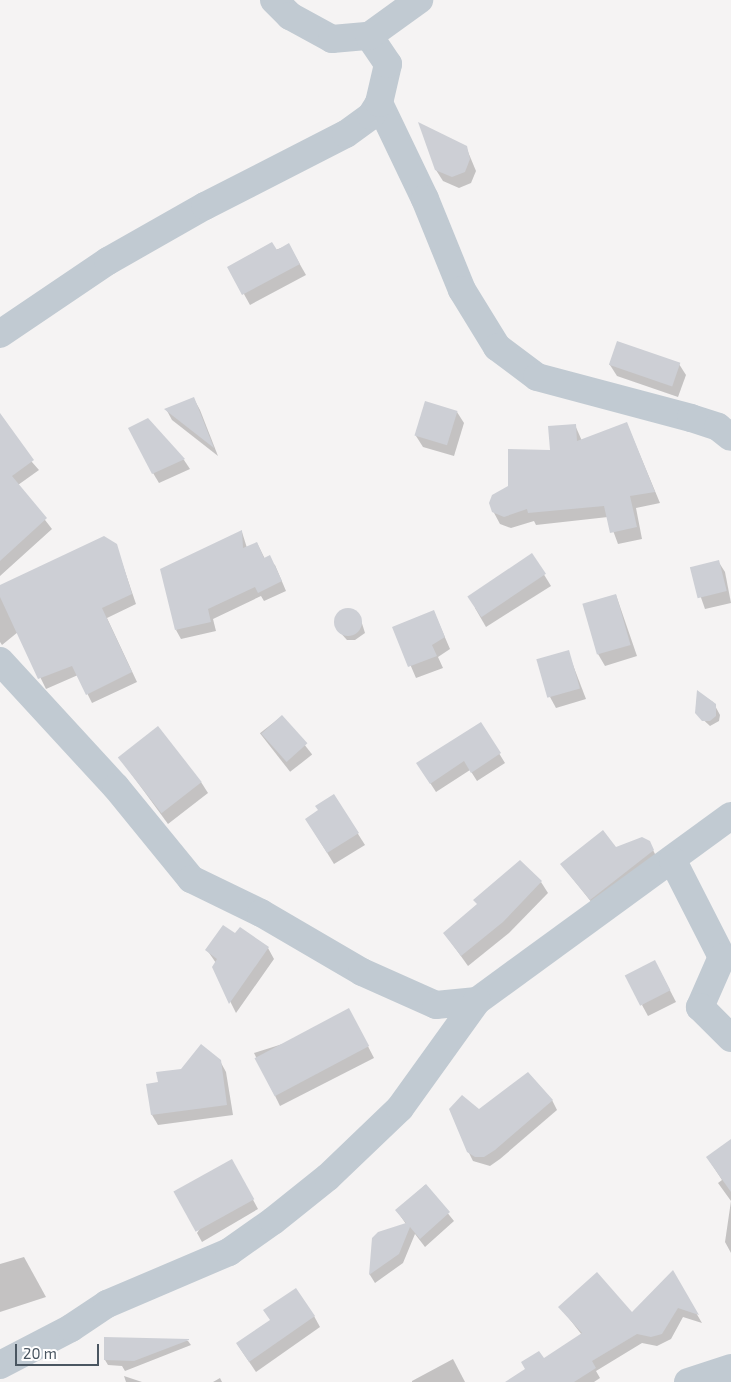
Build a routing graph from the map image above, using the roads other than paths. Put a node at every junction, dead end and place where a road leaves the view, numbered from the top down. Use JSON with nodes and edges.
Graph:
{"nodes":[{"id":1,"x":274,"y":0,"type":"edge"},
{"id":2,"x":419,"y":0,"type":"edge"},
{"id":3,"x":369,"y":36,"type":"junction"},
{"id":4,"x":379,"y":103,"type":"junction"},
{"id":5,"x":0,"y":334,"type":"edge"},
{"id":6,"x":731,"y":437,"type":"edge"},
{"id":7,"x":0,"y":661,"type":"edge"},
{"id":8,"x":731,"y":816,"type":"edge"},
{"id":9,"x":673,"y":861,"type":"junction"},
{"id":10,"x":477,"y":1001,"type":"junction"},
{"id":11,"x":731,"y":1038,"type":"edge"},
{"id":12,"x":0,"y":1364,"type":"edge"},
{"id":13,"x":731,"y":1368,"type":"edge"},
{"id":14,"x":688,"y":1382,"type":"edge"}],
"edges":[{"from":1,"to":3,"type":"street"},
{"from":2,"to":3,"type":"street"},
{"from":3,"to":4,"type":"street"},
{"from":4,"to":5,"type":"street"},
{"from":4,"to":6,"type":"street"},
{"from":7,"to":10,"type":"street"},
{"from":8,"to":9,"type":"street"},
{"from":9,"to":10,"type":"street"},
{"from":9,"to":11,"type":"street"},
{"from":10,"to":12,"type":"street"},
{"from":13,"to":14,"type":"street"}]}
